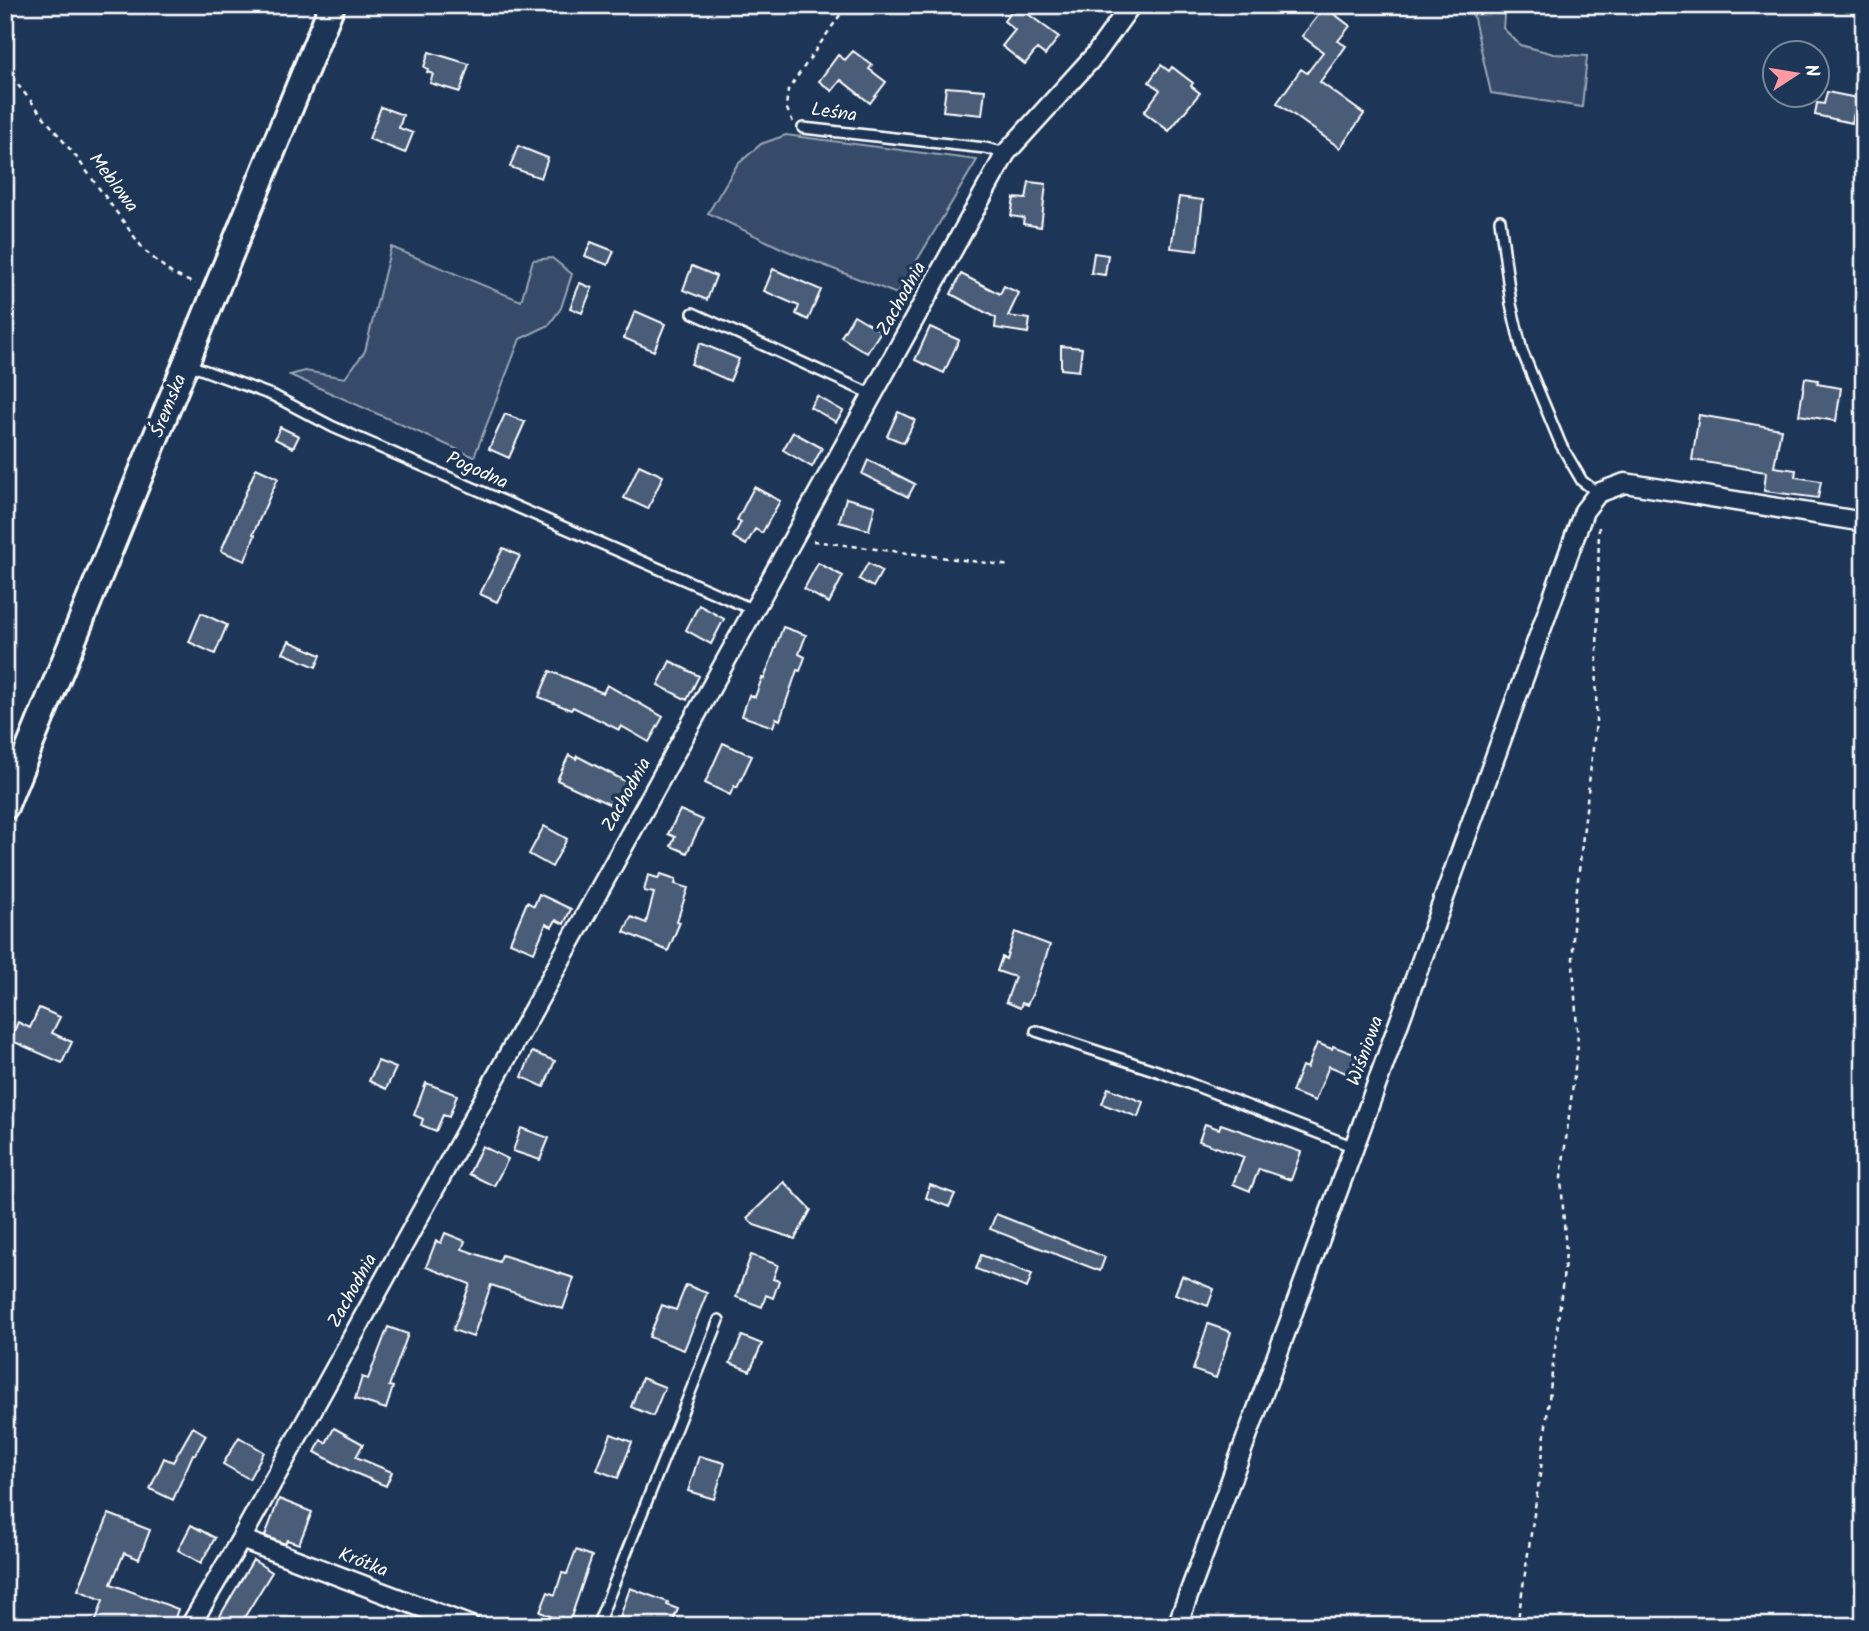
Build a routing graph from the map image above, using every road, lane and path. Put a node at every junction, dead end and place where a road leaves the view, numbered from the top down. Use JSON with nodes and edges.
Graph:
{"nodes":[{"id":1,"x":332,"y":5,"type":"edge"},
{"id":2,"x":847,"y":5,"type":"edge"},
{"id":3,"x":1131,"y":5,"type":"edge"},
{"id":4,"x":5,"y":69,"type":"edge"},
{"id":5,"x":803,"y":128,"type":"joint"},
{"id":6,"x":1006,"y":153,"type":"junction"},
{"id":7,"x":1500,"y":220,"type":"dead end"},
{"id":8,"x":215,"y":293,"type":"junction"},
{"id":9,"x":693,"y":313,"type":"dead end"},
{"id":10,"x":186,"y":363,"type":"junction"},
{"id":11,"x":873,"y":395,"type":"junction"},
{"id":12,"x":1598,"y":492,"type":"junction"},
{"id":13,"x":1864,"y":522,"type":"edge"},
{"id":14,"x":793,"y":538,"type":"junction"},
{"id":15,"x":1011,"y":566,"type":"dead end"},
{"id":16,"x":754,"y":610,"type":"junction"},
{"id":17,"x":5,"y":807,"type":"edge"},
{"id":18,"x":1036,"y":1031,"type":"dead end"},
{"id":19,"x":1354,"y":1147,"type":"junction"},
{"id":20,"x":719,"y":1320,"type":"dead end"},
{"id":21,"x":241,"y":1539,"type":"junction"},
{"id":22,"x":190,"y":1626,"type":"edge"},
{"id":23,"x":471,"y":1626,"type":"edge"},
{"id":24,"x":597,"y":1626,"type":"edge"},
{"id":25,"x":1177,"y":1626,"type":"edge"},
{"id":26,"x":1517,"y":1626,"type":"edge"}],
"edges":[{"from":1,"to":8,"type":"main road","name":"Śremska"},
{"from":2,"to":5,"type":"path","name":"Leśna"},
{"from":3,"to":6,"type":"street","name":"Zachodnia"},
{"from":4,"to":8,"type":"path","name":"Meblowa"},
{"from":5,"to":6,"type":"lane","name":"Leśna"},
{"from":6,"to":11,"type":"street","name":"Zachodnia"},
{"from":7,"to":12,"type":"lane"},
{"from":8,"to":10,"type":"main road","name":"Śremska"},
{"from":9,"to":11,"type":"lane"},
{"from":10,"to":16,"type":"lane","name":"Pogodna"},
{"from":10,"to":17,"type":"main road","name":"Śremska"},
{"from":11,"to":14,"type":"street","name":"Zachodnia"},
{"from":12,"to":13,"type":"street"},
{"from":12,"to":19,"type":"street","name":"Wiśniowa"},
{"from":12,"to":26,"type":"path"},
{"from":14,"to":15,"type":"path"},
{"from":14,"to":16,"type":"street","name":"Zachodnia"},
{"from":16,"to":21,"type":"street","name":"Zachodnia"},
{"from":18,"to":19,"type":"lane"},
{"from":19,"to":25,"type":"street","name":"Wiśniowa"},
{"from":20,"to":24,"type":"lane"},
{"from":21,"to":22,"type":"street","name":"Zachodnia"},
{"from":21,"to":23,"type":"street","name":"Krótka"}]}
